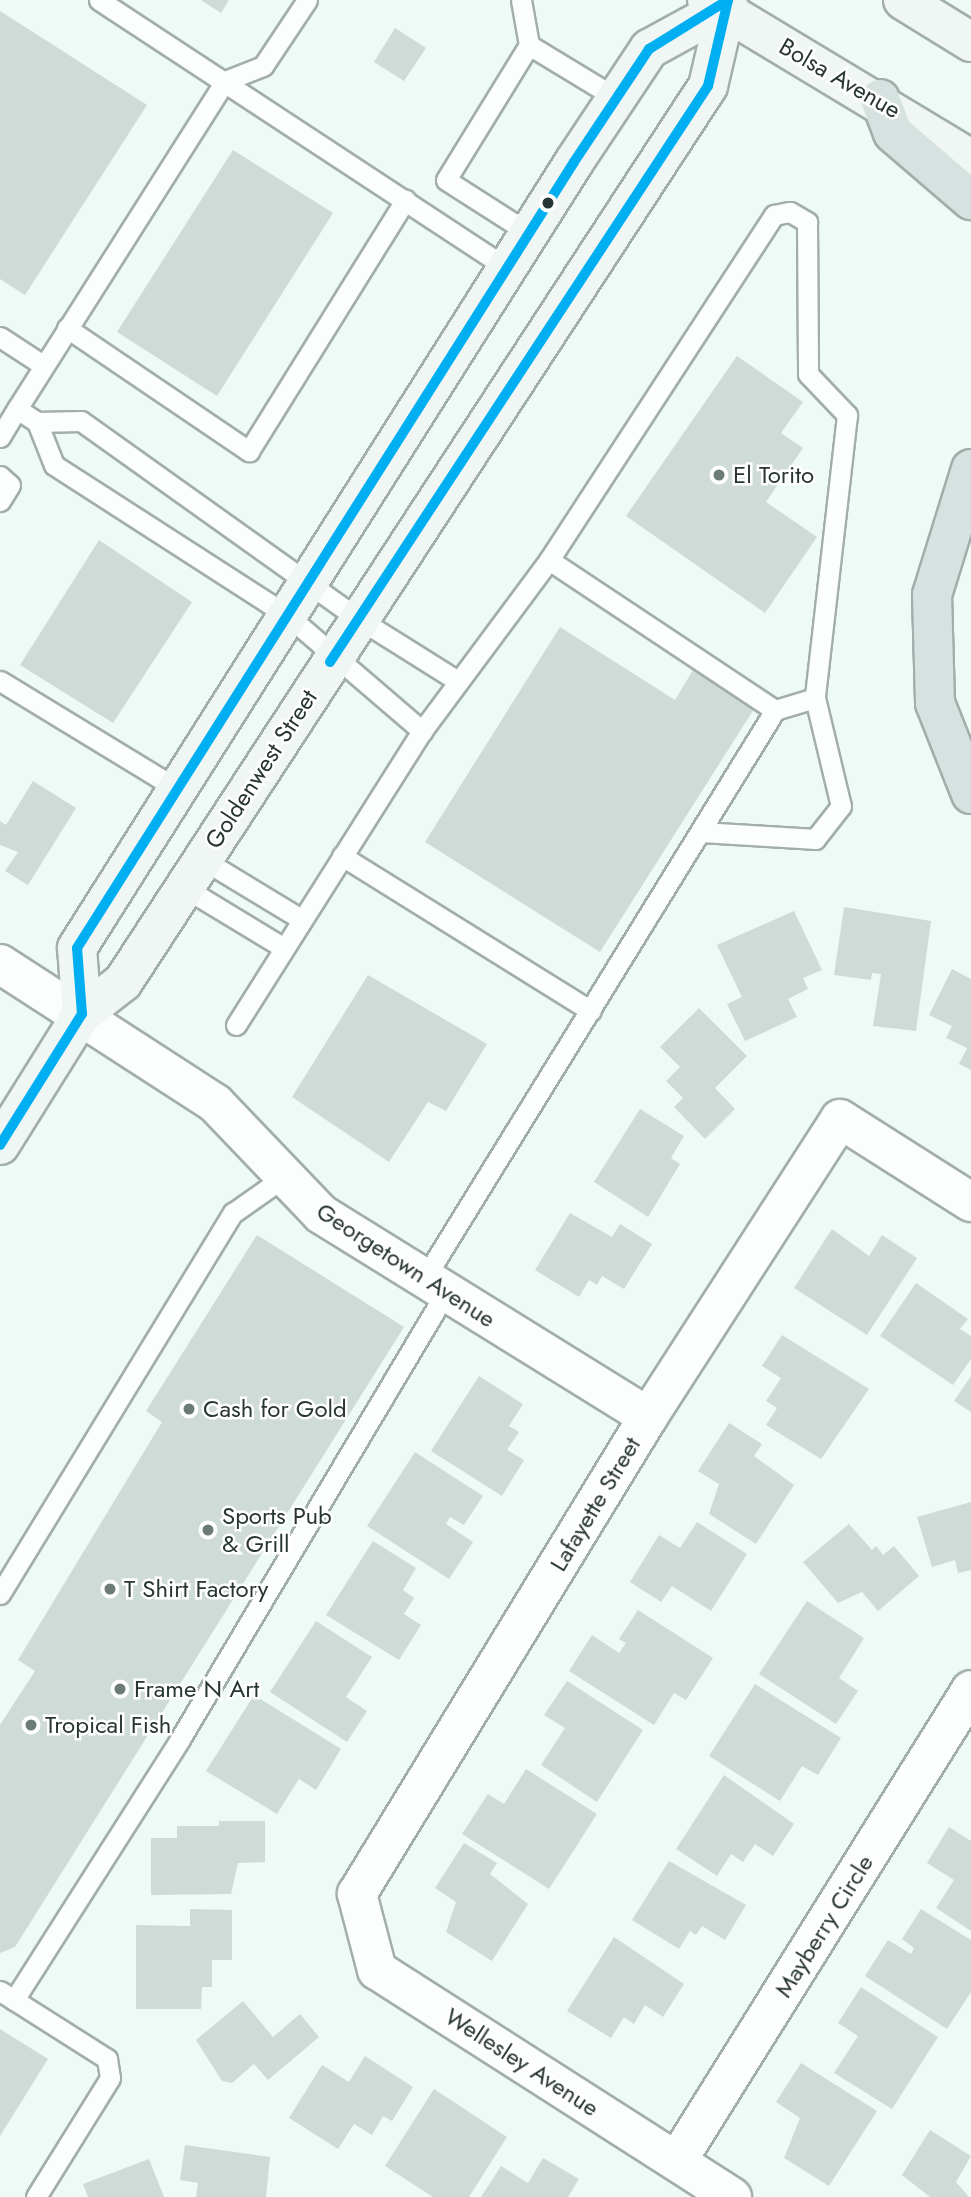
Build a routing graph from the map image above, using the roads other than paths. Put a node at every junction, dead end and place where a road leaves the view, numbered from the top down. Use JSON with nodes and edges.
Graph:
{"nodes":[{"id":1,"x":99,"y":0,"type":"edge"},
{"id":2,"x":307,"y":0,"type":"edge"},
{"id":3,"x":521,"y":0,"type":"edge"},
{"id":4,"x":903,"y":0,"type":"edge"},
{"id":5,"x":719,"y":3,"type":"edge"},
{"id":6,"x":971,"y":42,"type":"edge"},
{"id":7,"x":529,"y":45,"type":"junction"},
{"id":8,"x":225,"y":81,"type":"junction"},
{"id":9,"x":617,"y":97,"type":"junction"},
{"id":10,"x":880,"y":99,"type":"junction"},
{"id":11,"x":971,"y":159,"type":"edge"},
{"id":12,"x":405,"y":200,"type":"junction"},
{"id":13,"x":971,"y":200,"type":"edge"},
{"id":14,"x":529,"y":233,"type":"junction"},
{"id":15,"x":507,"y":268,"type":"junction"},
{"id":16,"x":67,"y":328,"type":"junction"},
{"id":17,"x":0,"y":337,"type":"edge"},
{"id":18,"x":43,"y":365,"type":"junction"},
{"id":19,"x":17,"y":409,"type":"junction"},
{"id":20,"x":37,"y":422,"type":"junction"},
{"id":21,"x":0,"y":437,"type":"edge"},
{"id":22,"x":971,"y":469,"type":"edge"},
{"id":23,"x":0,"y":476,"type":"edge"},
{"id":24,"x":0,"y":501,"type":"edge"},
{"id":25,"x":549,"y":560,"type":"junction"},
{"id":26,"x":309,"y":582,"type":"junction"},
{"id":27,"x":288,"y":616,"type":"junction"},
{"id":28,"x":359,"y":619,"type":"junction"},
{"id":29,"x":336,"y":653,"type":"junction"},
{"id":30,"x":0,"y":681,"type":"edge"},
{"id":31,"x":458,"y":681,"type":"junction"},
{"id":32,"x":816,"y":698,"type":"junction"},
{"id":33,"x":775,"y":710,"type":"junction"},
{"id":34,"x":422,"y":731,"type":"junction"},
{"id":35,"x":179,"y":790,"type":"junction"},
{"id":36,"x":971,"y":794,"type":"edge"},
{"id":37,"x":702,"y":832,"type":"junction"},
{"id":38,"x":342,"y":856,"type":"junction"},
{"id":39,"x":194,"y":873,"type":"junction"},
{"id":40,"x":301,"y":919,"type":"junction"},
{"id":41,"x":284,"y":948,"type":"junction"},
{"id":42,"x":0,"y":964,"type":"edge"},
{"id":43,"x":591,"y":1011,"type":"junction"},
{"id":44,"x":82,"y":1014,"type":"junction"},
{"id":45,"x":236,"y":1025,"type":"dead end"},
{"id":46,"x":0,"y":1145,"type":"edge"},
{"id":47,"x":285,"y":1177,"type":"junction"},
{"id":48,"x":971,"y":1202,"type":"edge"},
{"id":49,"x":435,"y":1285,"type":"junction"},
{"id":50,"x":648,"y":1417,"type":"junction"},
{"id":51,"x":0,"y":1594,"type":"edge"},
{"id":52,"x":971,"y":1690,"type":"edge"},
{"id":53,"x":356,"y":1894,"type":"joint"},
{"id":54,"x":7,"y":1996,"type":"edge"},
{"id":55,"x":677,"y":2161,"type":"junction"},
{"id":56,"x":36,"y":2197,"type":"edge"},
{"id":57,"x":732,"y":2197,"type":"edge"}],
"edges":[{"from":1,"to":8,"type":"lane"},
{"from":2,"to":8,"type":"lane"},
{"from":3,"to":7,"type":"lane"},
{"from":4,"to":6,"type":"main road"},
{"from":5,"to":9,"type":"main road"},
{"from":5,"to":10,"type":"main road","name":"Bolsa Avenue"},
{"from":5,"to":28,"type":"main road","name":"Goldenwest Street"},
{"from":7,"to":9,"type":"lane"},
{"from":7,"to":14,"type":"lane"},
{"from":8,"to":12,"type":"lane"},
{"from":8,"to":16,"type":"lane"},
{"from":9,"to":14,"type":"main road"},
{"from":10,"to":11,"type":"main road","name":"Bolsa Avenue"},
{"from":10,"to":13,"type":"highway"},
{"from":12,"to":15,"type":"lane"},
{"from":12,"to":16,"type":"lane"},
{"from":14,"to":15,"type":"main road"},
{"from":15,"to":26,"type":"main road"},
{"from":16,"to":18,"type":"lane"},
{"from":17,"to":18,"type":"lane"},
{"from":18,"to":19,"type":"lane"},
{"from":19,"to":20,"type":"lane"},
{"from":19,"to":21,"type":"lane"},
{"from":20,"to":26,"type":"lane"},
{"from":20,"to":27,"type":"lane"},
{"from":22,"to":36,"type":"highway"},
{"from":23,"to":24,"type":"lane"},
{"from":25,"to":31,"type":"lane"},
{"from":25,"to":32,"type":"lane"},
{"from":25,"to":33,"type":"lane"},
{"from":26,"to":27,"type":"main road"},
{"from":26,"to":28,"type":"lane"},
{"from":27,"to":29,"type":"lane"},
{"from":27,"to":35,"type":"main road"},
{"from":28,"to":29,"type":"main road","name":"Goldenwest Street"},
{"from":28,"to":31,"type":"lane"},
{"from":29,"to":34,"type":"lane"},
{"from":29,"to":39,"type":"main road","name":"Goldenwest Street"},
{"from":30,"to":35,"type":"lane"},
{"from":31,"to":34,"type":"lane"},
{"from":32,"to":33,"type":"lane"},
{"from":32,"to":37,"type":"lane"},
{"from":33,"to":37,"type":"lane"},
{"from":34,"to":38,"type":"lane"},
{"from":35,"to":44,"type":"main road"},
{"from":37,"to":43,"type":"lane"},
{"from":38,"to":40,"type":"lane"},
{"from":38,"to":43,"type":"lane"},
{"from":39,"to":40,"type":"lane"},
{"from":39,"to":41,"type":"lane"},
{"from":39,"to":44,"type":"main road","name":"Goldenwest Street"},
{"from":40,"to":41,"type":"lane"},
{"from":41,"to":45,"type":"lane"},
{"from":42,"to":44,"type":"street","name":"Georgetown Avenue"},
{"from":43,"to":49,"type":"lane"},
{"from":44,"to":46,"type":"main road","name":"Goldenwest Street"},
{"from":44,"to":47,"type":"street","name":"Georgetown Avenue"},
{"from":47,"to":49,"type":"street","name":"Georgetown Avenue"},
{"from":47,"to":51,"type":"lane"},
{"from":48,"to":50,"type":"street","name":"Lafayette Street"},
{"from":49,"to":50,"type":"street","name":"Georgetown Avenue"},
{"from":49,"to":54,"type":"lane"},
{"from":50,"to":53,"type":"street","name":"Lafayette Street"},
{"from":52,"to":55,"type":"street","name":"Mayberry Circle"},
{"from":53,"to":55,"type":"street","name":"Wellesley Avenue"},
{"from":54,"to":56,"type":"lane"},
{"from":55,"to":57,"type":"street","name":"Wellesley Avenue"}]}
